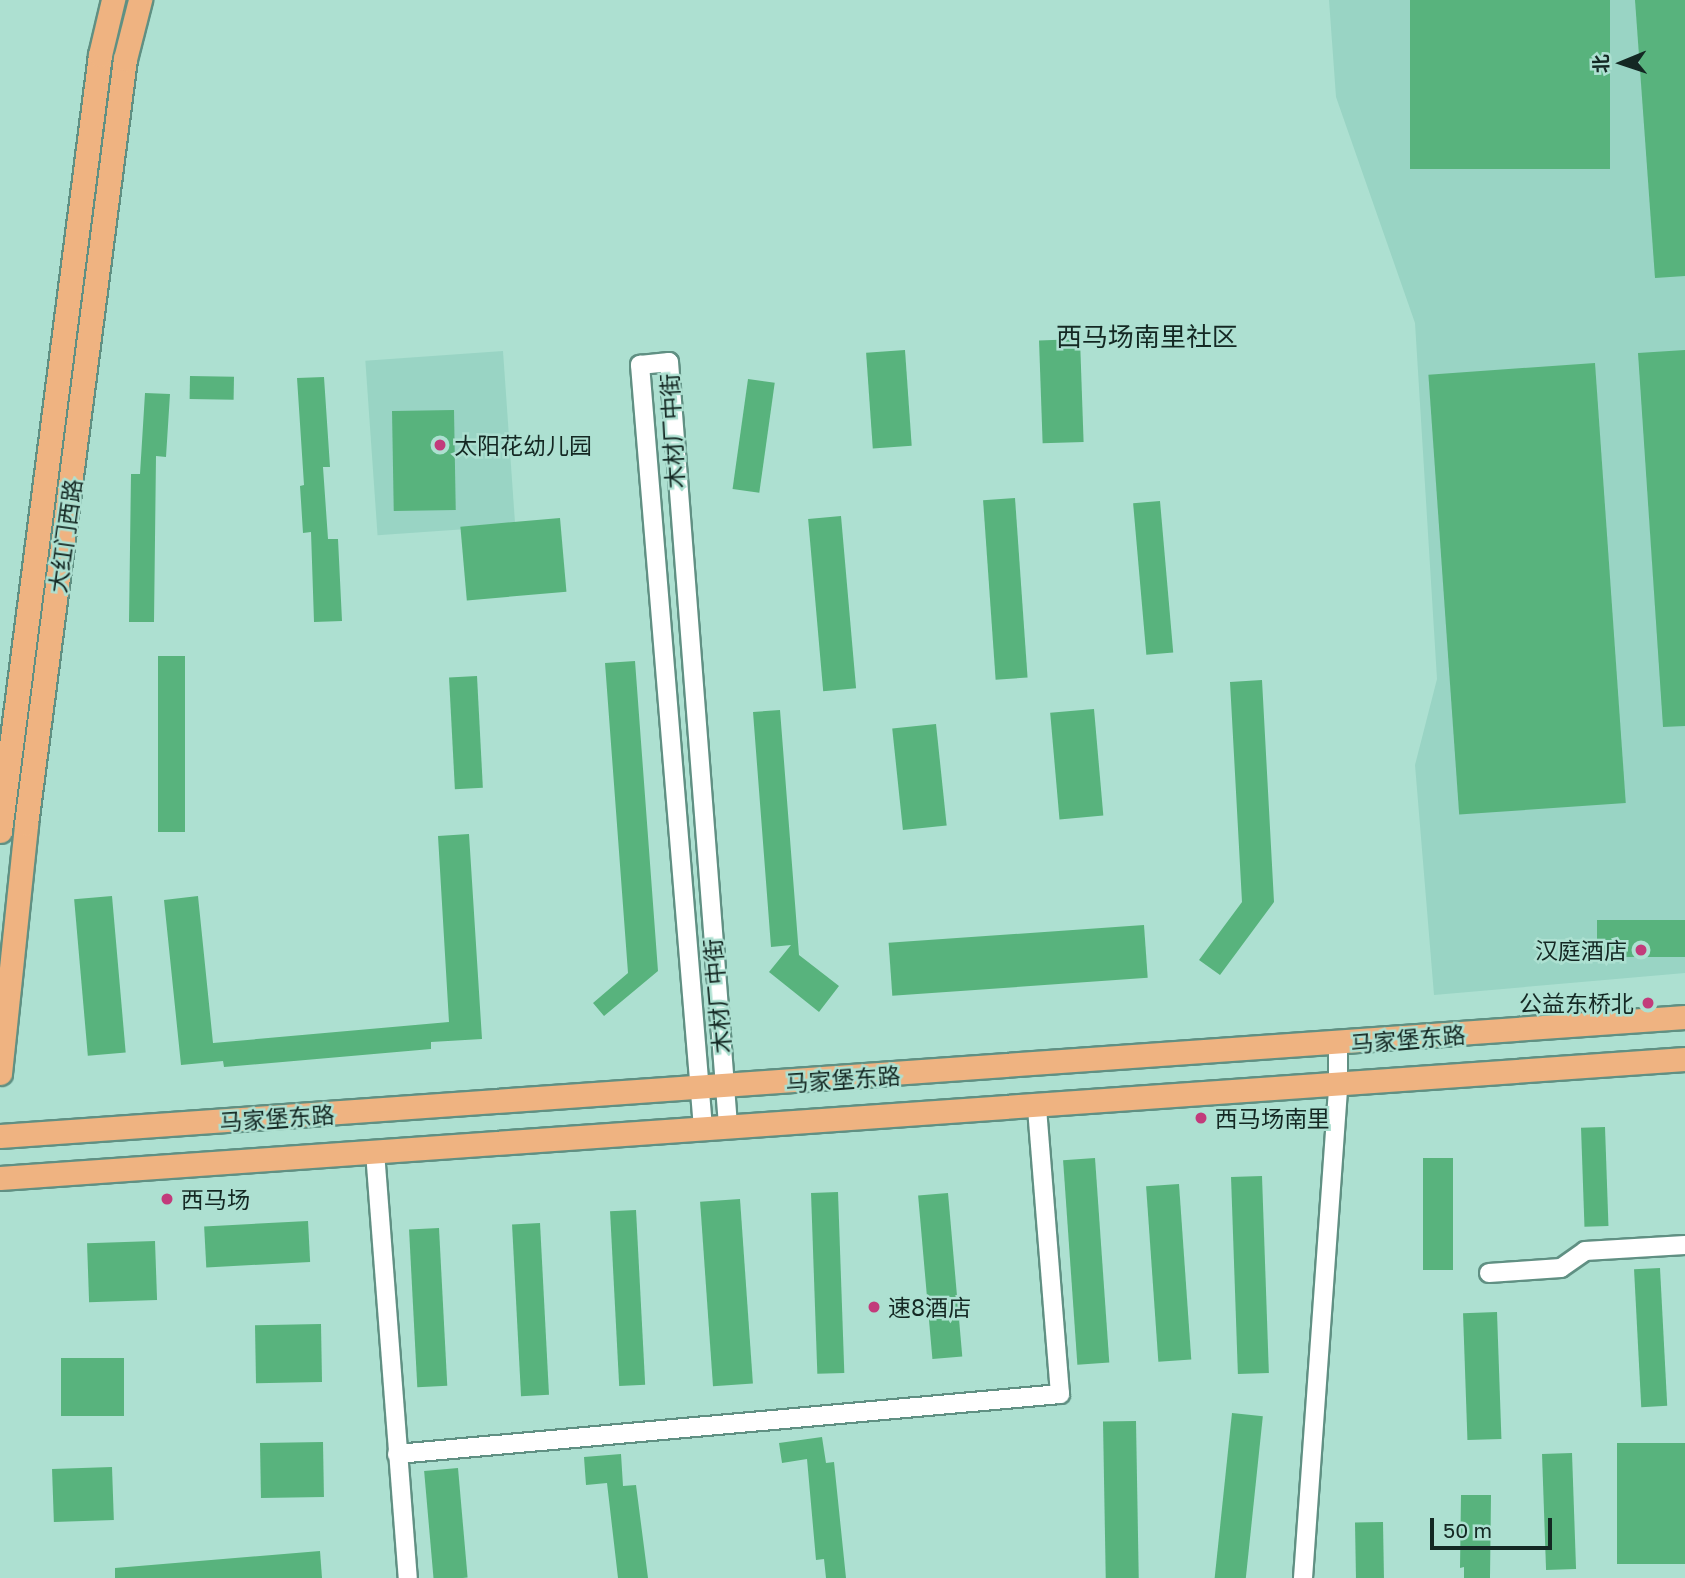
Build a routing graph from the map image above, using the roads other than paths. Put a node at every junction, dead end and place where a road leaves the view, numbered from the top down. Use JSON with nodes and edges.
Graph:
{"nodes":[{"id":1,"x":113,"y":0,"type":"edge"},
{"id":2,"x":140,"y":0,"type":"edge"},
{"id":3,"x":0,"y":824,"type":"edge"},
{"id":4,"x":1685,"y":1017,"type":"edge"},
{"id":5,"x":1338,"y":1044,"type":"junction"},
{"id":6,"x":1685,"y":1059,"type":"edge"},
{"id":7,"x":0,"y":1073,"type":"edge"},
{"id":8,"x":724,"y":1087,"type":"junction"},
{"id":9,"x":1338,"y":1087,"type":"junction"},
{"id":10,"x":700,"y":1089,"type":"junction"},
{"id":11,"x":1037,"y":1107,"type":"junction"},
{"id":12,"x":728,"y":1126,"type":"junction"},
{"id":13,"x":703,"y":1128,"type":"junction"},
{"id":14,"x":0,"y":1136,"type":"edge"},
{"id":15,"x":375,"y":1153,"type":"junction"},
{"id":16,"x":0,"y":1178,"type":"edge"},
{"id":17,"x":1685,"y":1245,"type":"edge"},
{"id":18,"x":1489,"y":1273,"type":"dead end"},
{"id":19,"x":397,"y":1454,"type":"junction"},
{"id":20,"x":408,"y":1578,"type":"edge"},
{"id":21,"x":1303,"y":1578,"type":"edge"}],
"edges":[{"from":1,"to":3,"type":"main road","name":"大红门西路"},
{"from":2,"to":7,"type":"main road","name":"大红门西路"},
{"from":4,"to":5,"type":"main road","name":"马家堡东路"},
{"from":5,"to":8,"type":"main road","name":"马家堡东路"},
{"from":5,"to":9,"type":"street"},
{"from":6,"to":9,"type":"main road","name":"马家堡东路"},
{"from":8,"to":10,"type":"main road","name":"马家堡东路"},
{"from":8,"to":10,"type":"street","name":"木材厂中街"},
{"from":8,"to":12,"type":"street","name":"木材厂中街"},
{"from":9,"to":11,"type":"main road","name":"马家堡东路"},
{"from":9,"to":21,"type":"street"},
{"from":10,"to":13,"type":"street"},
{"from":10,"to":14,"type":"main road","name":"马家堡东路"},
{"from":11,"to":12,"type":"main road","name":"马家堡东路"},
{"from":11,"to":19,"type":"street"},
{"from":12,"to":13,"type":"main road","name":"马家堡东路"},
{"from":13,"to":15,"type":"main road","name":"马家堡东路"},
{"from":15,"to":16,"type":"main road","name":"马家堡东路"},
{"from":15,"to":19,"type":"street"},
{"from":17,"to":18,"type":"street"},
{"from":19,"to":20,"type":"street"}]}
